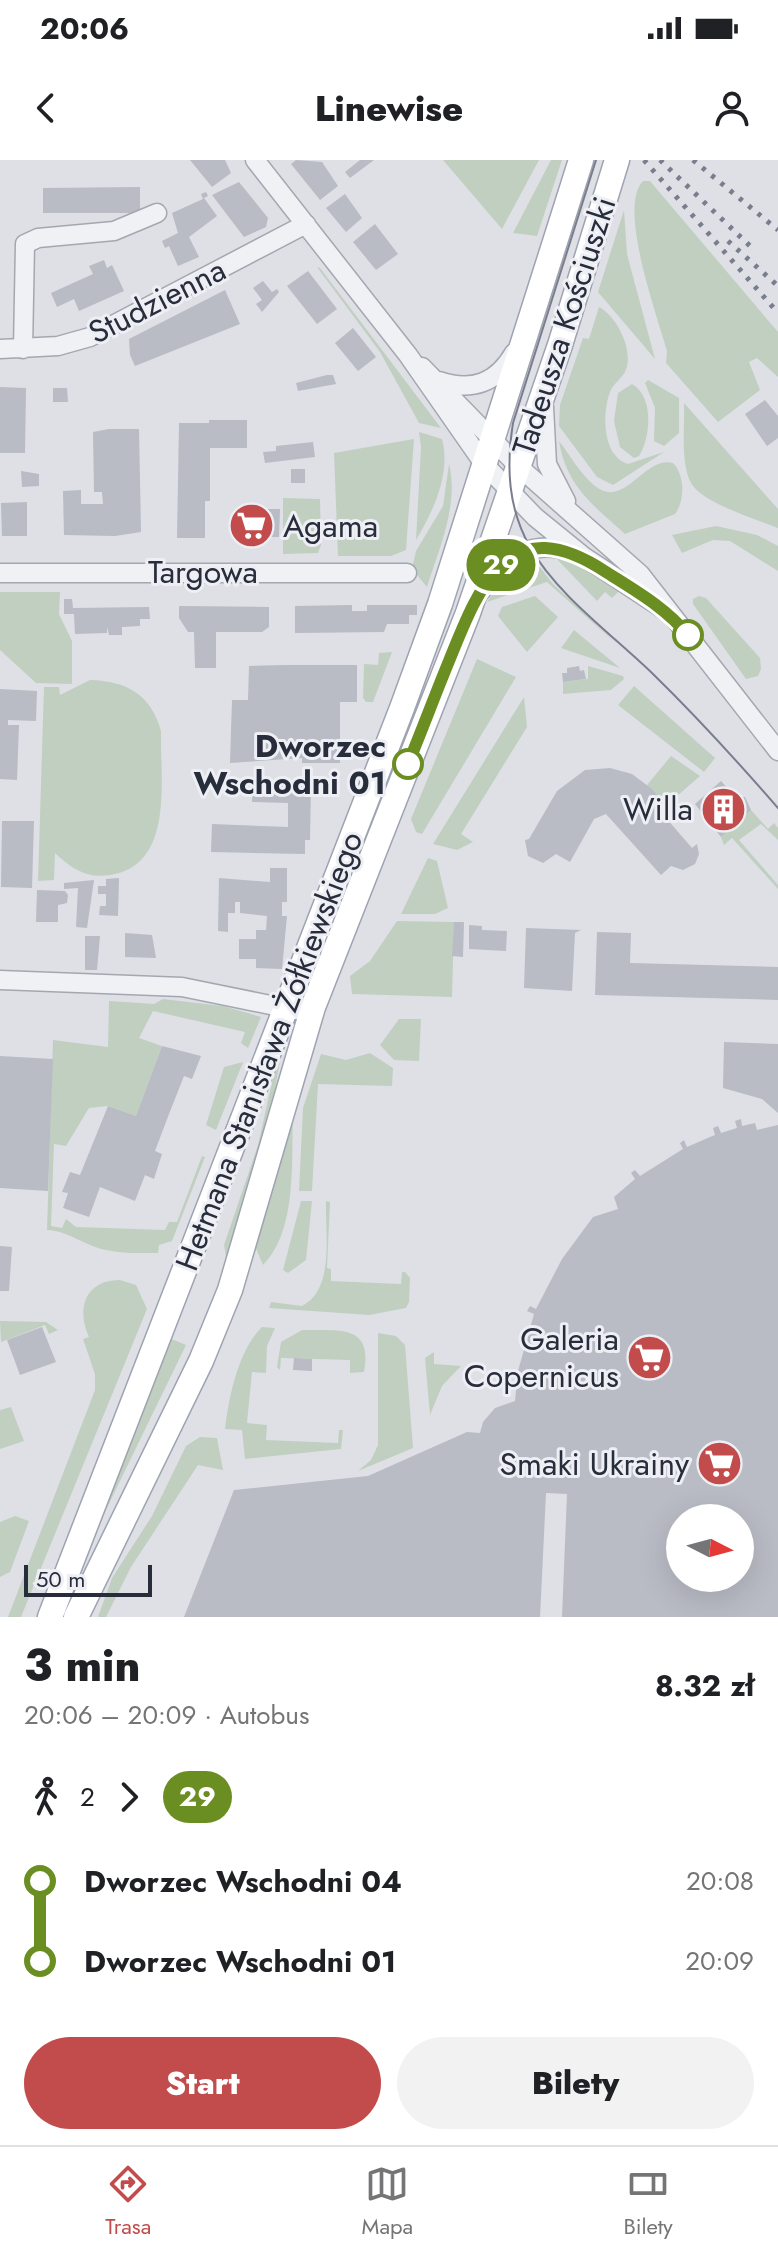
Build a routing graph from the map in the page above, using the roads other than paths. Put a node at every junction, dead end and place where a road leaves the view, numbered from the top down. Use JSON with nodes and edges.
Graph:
{"nodes":[{"id":1,"x":255,"y":160,"type":"edge"},
{"id":2,"x":581,"y":160,"type":"edge"},
{"id":3,"x":617,"y":160,"type":"edge"},
{"id":4,"x":157,"y":213,"type":"dead end"},
{"id":5,"x":306,"y":224,"type":"junction"},
{"id":6,"x":525,"y":333,"type":"junction"},
{"id":7,"x":0,"y":349,"type":"edge"},
{"id":8,"x":23,"y":349,"type":"junction"},
{"id":9,"x":408,"y":355,"type":"junction"},
{"id":10,"x":551,"y":372,"type":"junction"},
{"id":11,"x":438,"y":381,"type":"junction"},
{"id":12,"x":493,"y":436,"type":"junction"},
{"id":13,"x":484,"y":464,"type":"junction"},
{"id":14,"x":518,"y":466,"type":"junction"},
{"id":15,"x":510,"y":491,"type":"junction"},
{"id":16,"x":579,"y":519,"type":"junction"},
{"id":17,"x":583,"y":556,"type":"junction"},
{"id":18,"x":0,"y":573,"type":"edge"},
{"id":19,"x":407,"y":573,"type":"dead end"},
{"id":20,"x":468,"y":613,"type":"junction"},
{"id":21,"x":671,"y":614,"type":"junction"},
{"id":22,"x":778,"y":751,"type":"edge"},
{"id":23,"x":0,"y":980,"type":"edge"},
{"id":24,"x":287,"y":1007,"type":"junction"},
{"id":25,"x":310,"y":1015,"type":"junction"},
{"id":26,"x":50,"y":1617,"type":"edge"},
{"id":27,"x":76,"y":1617,"type":"edge"}],
"edges":[{"from":1,"to":5,"type":"street"},
{"from":2,"to":6,"type":"main road","name":"Tadeusza Kościuszki"},
{"from":3,"to":10,"type":"main road","name":"Tadeusza Kościuszki"},
{"from":4,"to":8,"type":"street"},
{"from":5,"to":8,"type":"street","name":"Studzienna"},
{"from":5,"to":9,"type":"street"},
{"from":6,"to":11,"type":"street"},
{"from":6,"to":12,"type":"main road","name":"Tadeusza Kościuszki"},
{"from":7,"to":8,"type":"street","name":"Studzienna"},
{"from":9,"to":11,"type":"street"},
{"from":9,"to":13,"type":"street"},
{"from":10,"to":14,"type":"main road","name":"Tadeusza Kościuszki"},
{"from":10,"to":16,"type":"street"},
{"from":11,"to":12,"type":"street"},
{"from":12,"to":13,"type":"main road","name":"Hetmana Stanisława Żółkiewskiego"},
{"from":12,"to":14,"type":"street"},
{"from":13,"to":15,"type":"street"},
{"from":13,"to":24,"type":"main road","name":"Hetmana Stanisława Żółkiewskiego"},
{"from":14,"to":15,"type":"main road","name":"Tadeusza Kościuszki"},
{"from":14,"to":16,"type":"street"},
{"from":15,"to":17,"type":"street"},
{"from":15,"to":20,"type":"main road","name":"Hetmana Stanisława Żółkiewskiego"},
{"from":16,"to":21,"type":"street"},
{"from":17,"to":20,"type":"street"},
{"from":17,"to":21,"type":"street"},
{"from":18,"to":19,"type":"street","name":"Targowa"},
{"from":20,"to":25,"type":"main road","name":"Hetmana Stanisława Żółkiewskiego"},
{"from":21,"to":22,"type":"street"},
{"from":23,"to":24,"type":"street"},
{"from":24,"to":25,"type":"street"},
{"from":24,"to":26,"type":"main road","name":"Hetmana Stanisława Żółkiewskiego"},
{"from":25,"to":27,"type":"main road","name":"Hetmana Stanisława Żółkiewskiego"}]}
